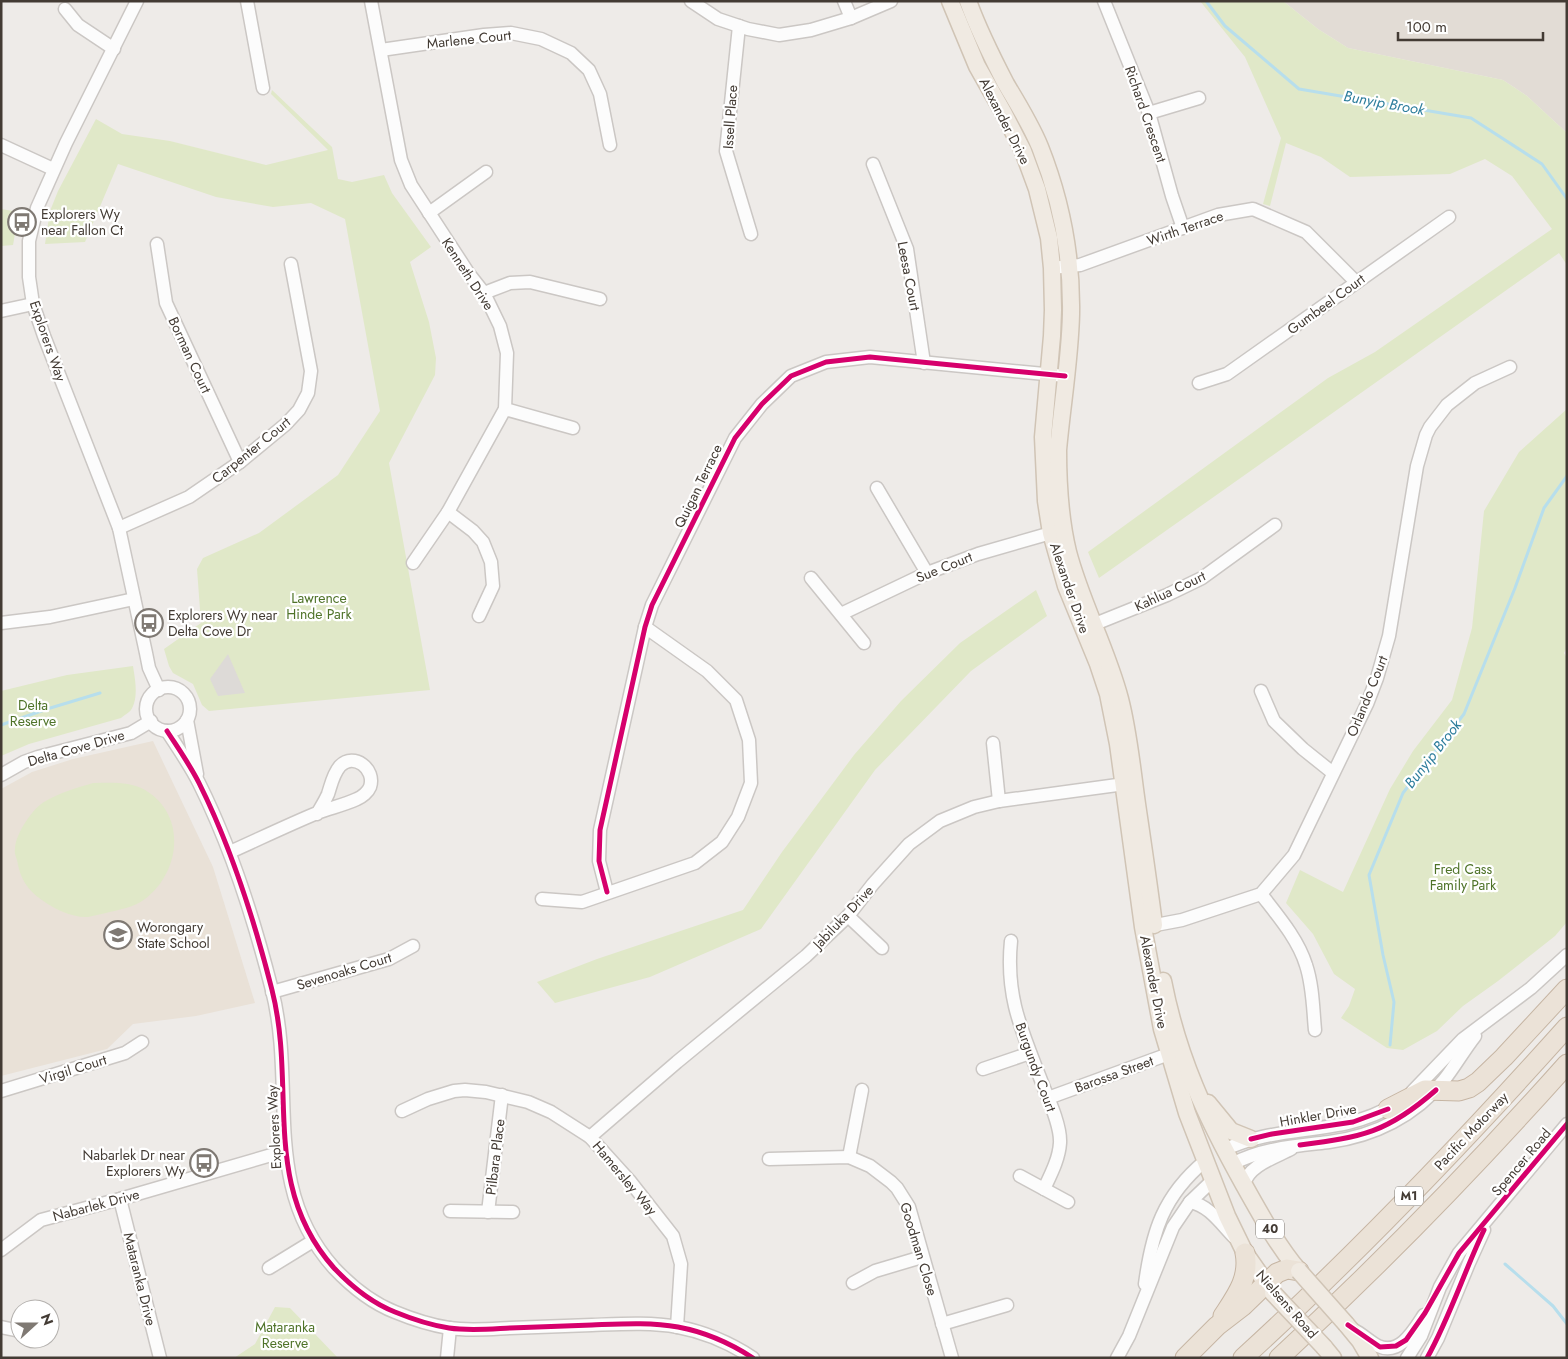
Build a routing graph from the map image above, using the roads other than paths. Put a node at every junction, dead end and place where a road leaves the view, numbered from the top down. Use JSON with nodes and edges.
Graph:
{"nodes":[{"id":1,"x":137,"y":1,"type":"edge"},
{"id":2,"x":247,"y":1,"type":"edge"},
{"id":3,"x":371,"y":1,"type":"edge"},
{"id":4,"x":690,"y":1,"type":"edge"},
{"id":5,"x":844,"y":1,"type":"edge"},
{"id":6,"x":891,"y":1,"type":"edge"},
{"id":7,"x":950,"y":1,"type":"edge"},
{"id":8,"x":968,"y":1,"type":"edge"},
{"id":9,"x":1104,"y":1,"type":"edge"},
{"id":10,"x":65,"y":9,"type":"dead end"},
{"id":11,"x":851,"y":18,"type":"junction"},
{"id":12,"x":738,"y":26,"type":"junction"},
{"id":13,"x":114,"y":49,"type":"junction"},
{"id":14,"x":381,"y":50,"type":"junction"},
{"id":15,"x":263,"y":88,"type":"dead end"},
{"id":16,"x":1199,"y":98,"type":"dead end"},
{"id":17,"x":1149,"y":113,"type":"junction"},
{"id":18,"x":1,"y":145,"type":"edge"},
{"id":19,"x":610,"y":145,"type":"dead end"},
{"id":20,"x":873,"y":164,"type":"dead end"},
{"id":21,"x":54,"y":169,"type":"junction"},
{"id":22,"x":486,"y":172,"type":"dead end"},
{"id":23,"x":428,"y":213,"type":"junction"},
{"id":24,"x":1449,"y":218,"type":"dead end"},
{"id":25,"x":1183,"y":228,"type":"junction"},
{"id":26,"x":751,"y":234,"type":"dead end"},
{"id":27,"x":157,"y":244,"type":"dead end"},
{"id":28,"x":291,"y":264,"type":"dead end"},
{"id":29,"x":1069,"y":266,"type":"junction"},
{"id":30,"x":1052,"y":268,"type":"junction"},
{"id":31,"x":1356,"y":282,"type":"junction"},
{"id":32,"x":484,"y":292,"type":"junction"},
{"id":33,"x":600,"y":299,"type":"dead end"},
{"id":34,"x":33,"y":304,"type":"junction"},
{"id":35,"x":1,"y":311,"type":"edge"},
{"id":36,"x":924,"y":363,"type":"junction"},
{"id":37,"x":1510,"y":367,"type":"dead end"},
{"id":38,"x":1048,"y":375,"type":"junction"},
{"id":39,"x":1065,"y":376,"type":"junction"},
{"id":40,"x":1199,"y":384,"type":"dead end"},
{"id":41,"x":505,"y":409,"type":"junction"},
{"id":42,"x":573,"y":428,"type":"dead end"},
{"id":43,"x":240,"y":462,"type":"junction"},
{"id":44,"x":877,"y":488,"type":"dead end"},
{"id":45,"x":448,"y":512,"type":"junction"},
{"id":46,"x":1275,"y":525,"type":"dead end"},
{"id":47,"x":119,"y":528,"type":"junction"},
{"id":48,"x":1051,"y":534,"type":"junction"},
{"id":49,"x":413,"y":563,"type":"dead end"},
{"id":50,"x":927,"y":573,"type":"junction"},
{"id":51,"x":811,"y":578,"type":"dead end"},
{"id":52,"x":134,"y":600,"type":"junction"},
{"id":53,"x":841,"y":614,"type":"junction"},
{"id":54,"x":479,"y":616,"type":"dead end"},
{"id":55,"x":1,"y":623,"type":"edge"},
{"id":56,"x":1088,"y":626,"type":"junction"},
{"id":57,"x":645,"y":627,"type":"junction"},
{"id":58,"x":864,"y":643,"type":"dead end"},
{"id":59,"x":158,"y":690,"type":"junction"},
{"id":60,"x":1261,"y":691,"type":"dead end"},
{"id":61,"x":187,"y":720,"type":"junction"},
{"id":62,"x":151,"y":722,"type":"junction"},
{"id":63,"x":168,"y":731,"type":"junction"},
{"id":64,"x":993,"y":743,"type":"dead end"},
{"id":65,"x":1333,"y":773,"type":"junction"},
{"id":66,"x":1,"y":775,"type":"edge"},
{"id":67,"x":198,"y":782,"type":"junction"},
{"id":68,"x":1128,"y":784,"type":"junction"},
{"id":69,"x":999,"y":801,"type":"junction"},
{"id":70,"x":316,"y":814,"type":"junction"},
{"id":71,"x":230,"y":852,"type":"junction"},
{"id":72,"x":607,"y":892,"type":"junction"},
{"id":73,"x":1261,"y":894,"type":"junction"},
{"id":74,"x":542,"y":900,"type":"dead end"},
{"id":75,"x":848,"y":916,"type":"junction"},
{"id":76,"x":1148,"y":927,"type":"junction"},
{"id":77,"x":1011,"y":941,"type":"dead end"},
{"id":78,"x":413,"y":946,"type":"dead end"},
{"id":79,"x":882,"y":948,"type":"dead end"},
{"id":80,"x":1567,"y":955,"type":"edge"},
{"id":81,"x":1567,"y":989,"type":"edge"},
{"id":82,"x":272,"y":992,"type":"junction"},
{"id":83,"x":1486,"y":1022,"type":"junction"},
{"id":84,"x":1567,"y":1027,"type":"edge"},
{"id":85,"x":1315,"y":1030,"type":"dead end"},
{"id":86,"x":142,"y":1042,"type":"dead end"},
{"id":87,"x":1030,"y":1052,"type":"junction"},
{"id":88,"x":1178,"y":1055,"type":"junction"},
{"id":89,"x":1567,"y":1064,"type":"edge"},
{"id":90,"x":984,"y":1069,"type":"dead end"},
{"id":91,"x":862,"y":1090,"type":"dead end"},
{"id":92,"x":1436,"y":1090,"type":"junction"},
{"id":93,"x":1,"y":1091,"type":"edge"},
{"id":94,"x":502,"y":1095,"type":"junction"},
{"id":95,"x":1048,"y":1098,"type":"junction"},
{"id":96,"x":1388,"y":1109,"type":"junction"},
{"id":97,"x":402,"y":1111,"type":"dead end"},
{"id":98,"x":1567,"y":1124,"type":"edge"},
{"id":99,"x":590,"y":1137,"type":"junction"},
{"id":100,"x":1251,"y":1139,"type":"junction"},
{"id":101,"x":1300,"y":1145,"type":"junction"},
{"id":102,"x":285,"y":1151,"type":"junction"},
{"id":103,"x":849,"y":1157,"type":"junction"},
{"id":104,"x":1228,"y":1157,"type":"junction"},
{"id":105,"x":769,"y":1159,"type":"dead end"},
{"id":106,"x":1205,"y":1162,"type":"junction"},
{"id":107,"x":1020,"y":1176,"type":"dead end"},
{"id":108,"x":1213,"y":1180,"type":"junction"},
{"id":109,"x":1244,"y":1185,"type":"junction"},
{"id":110,"x":1044,"y":1189,"type":"junction"},
{"id":111,"x":120,"y":1199,"type":"junction"},
{"id":112,"x":1068,"y":1202,"type":"dead end"},
{"id":113,"x":1190,"y":1202,"type":"junction"},
{"id":114,"x":450,"y":1212,"type":"dead end"},
{"id":115,"x":488,"y":1212,"type":"junction"},
{"id":116,"x":513,"y":1212,"type":"dead end"},
{"id":117,"x":1492,"y":1214,"type":"junction"},
{"id":118,"x":313,"y":1241,"type":"junction"},
{"id":119,"x":1242,"y":1247,"type":"junction"},
{"id":120,"x":1,"y":1250,"type":"edge"},
{"id":121,"x":922,"y":1257,"type":"junction"},
{"id":122,"x":269,"y":1268,"type":"dead end"},
{"id":123,"x":1299,"y":1271,"type":"junction"},
{"id":124,"x":853,"y":1283,"type":"dead end"},
{"id":125,"x":1440,"y":1287,"type":"junction"},
{"id":126,"x":1269,"y":1288,"type":"junction"},
{"id":127,"x":1143,"y":1299,"type":"junction"},
{"id":128,"x":1007,"y":1305,"type":"dead end"},
{"id":129,"x":942,"y":1324,"type":"junction"},
{"id":130,"x":1347,"y":1324,"type":"junction"},
{"id":131,"x":1217,"y":1326,"type":"junction"},
{"id":132,"x":677,"y":1327,"type":"junction"},
{"id":133,"x":450,"y":1328,"type":"junction"},
{"id":134,"x":1329,"y":1352,"type":"edge"},
{"id":135,"x":1428,"y":1357,"type":"edge"},
{"id":136,"x":160,"y":1358,"type":"edge"},
{"id":137,"x":447,"y":1358,"type":"edge"},
{"id":138,"x":753,"y":1358,"type":"edge"},
{"id":139,"x":952,"y":1358,"type":"edge"},
{"id":140,"x":1117,"y":1358,"type":"edge"},
{"id":141,"x":1184,"y":1358,"type":"edge"},
{"id":142,"x":1243,"y":1358,"type":"edge"},
{"id":143,"x":1279,"y":1358,"type":"edge"},
{"id":144,"x":1370,"y":1358,"type":"edge"},
{"id":145,"x":1407,"y":1358,"type":"edge"}],
"edges":[{"from":1,"to":13,"type":"street","name":"Explorers Way"},
{"from":2,"to":15,"type":"street"},
{"from":3,"to":14,"type":"street","name":"Kenneth Drive"},
{"from":4,"to":12,"type":"street"},
{"from":5,"to":11,"type":"street"},
{"from":6,"to":11,"type":"street"},
{"from":7,"to":30,"type":"main road","name":"Alexander Drive","number":"40"},
{"from":8,"to":29,"type":"main road","name":"Alexander Drive","number":"40"},
{"from":9,"to":17,"type":"street","name":"Richard Crescent"},
{"from":10,"to":13,"type":"street"},
{"from":11,"to":12,"type":"street"},
{"from":12,"to":26,"type":"street","name":"Issell Place"},
{"from":13,"to":21,"type":"street","name":"Explorers Way"},
{"from":14,"to":19,"type":"street","name":"Marlene Court"},
{"from":14,"to":23,"type":"street","name":"Kenneth Drive"},
{"from":16,"to":17,"type":"street"},
{"from":17,"to":25,"type":"street","name":"Richard Crescent"},
{"from":18,"to":21,"type":"street"},
{"from":20,"to":36,"type":"street","name":"Leesa Court"},
{"from":21,"to":34,"type":"street","name":"Explorers Way"},
{"from":22,"to":23,"type":"street"},
{"from":23,"to":32,"type":"street","name":"Kenneth Drive"},
{"from":24,"to":31,"type":"street","name":"Gumbeel Court"},
{"from":25,"to":29,"type":"street","name":"Wirth Terrace"},
{"from":25,"to":31,"type":"street","name":"Wirth Terrace"},
{"from":27,"to":43,"type":"street","name":"Borman Court"},
{"from":28,"to":43,"type":"street","name":"Carpenter Court"},
{"from":29,"to":30,"type":"street","name":"Wirth Terrace"},
{"from":29,"to":39,"type":"main road","name":"Alexander Drive","number":"40"},
{"from":30,"to":38,"type":"main road","name":"Alexander Drive","number":"40"},
{"from":31,"to":40,"type":"street","name":"Gumbeel Court"},
{"from":32,"to":33,"type":"street"},
{"from":32,"to":41,"type":"street","name":"Kenneth Drive"},
{"from":34,"to":35,"type":"street"},
{"from":34,"to":47,"type":"street","name":"Explorers Way"},
{"from":36,"to":38,"type":"street","name":"Quigan Terrace"},
{"from":36,"to":57,"type":"street","name":"Quigan Terrace"},
{"from":37,"to":65,"type":"street","name":"Orlando Court"},
{"from":38,"to":39,"type":"street","name":"Quigan Terrace"},
{"from":38,"to":48,"type":"main road","name":"Alexander Drive","number":"40"},
{"from":39,"to":56,"type":"main road","name":"Alexander Drive","number":"40"},
{"from":41,"to":42,"type":"street"},
{"from":41,"to":45,"type":"street","name":"Kenneth Drive"},
{"from":43,"to":47,"type":"street","name":"Carpenter Court"},
{"from":44,"to":50,"type":"street"},
{"from":45,"to":49,"type":"street","name":"Kenneth Drive"},
{"from":45,"to":54,"type":"street"},
{"from":46,"to":56,"type":"street","name":"Kahlua Court"},
{"from":47,"to":52,"type":"street","name":"Explorers Way"},
{"from":48,"to":50,"type":"street","name":"Sue Court"},
{"from":48,"to":56,"type":"main road","name":"Alexander Drive","number":"40"},
{"from":50,"to":53,"type":"street","name":"Sue Court"},
{"from":51,"to":53,"type":"street"},
{"from":52,"to":55,"type":"street"},
{"from":52,"to":59,"type":"street","name":"Explorers Way"},
{"from":53,"to":58,"type":"street"},
{"from":56,"to":68,"type":"main road","name":"Alexander Drive","number":"40"},
{"from":57,"to":72,"type":"street","name":"Quigan Terrace"},
{"from":57,"to":72,"type":"street"},
{"from":59,"to":61,"type":"street","name":"Explorers Way"},
{"from":59,"to":62,"type":"street"},
{"from":60,"to":65,"type":"street"},
{"from":61,"to":63,"type":"street"},
{"from":61,"to":67,"type":"street","name":"Explorers Way"},
{"from":62,"to":63,"type":"street"},
{"from":62,"to":66,"type":"street","name":"Delta Cove Drive"},
{"from":63,"to":67,"type":"street","name":"Explorers Way"},
{"from":64,"to":69,"type":"street"},
{"from":65,"to":73,"type":"street","name":"Orlando Court"},
{"from":67,"to":71,"type":"street","name":"Explorers Way"},
{"from":68,"to":69,"type":"street","name":"Jabiluka Drive"},
{"from":68,"to":76,"type":"main road","name":"Alexander Drive","number":"40"},
{"from":69,"to":75,"type":"street","name":"Jabiluka Drive"},
{"from":70,"to":70,"type":"street"},
{"from":70,"to":71,"type":"street"},
{"from":71,"to":82,"type":"street","name":"Explorers Way"},
{"from":72,"to":74,"type":"street"},
{"from":73,"to":76,"type":"street"},
{"from":73,"to":85,"type":"street"},
{"from":75,"to":79,"type":"street"},
{"from":75,"to":99,"type":"street","name":"Jabiluka Drive"},
{"from":76,"to":88,"type":"main road","name":"Alexander Drive","number":"40"},
{"from":77,"to":87,"type":"street","name":"Burgundy Court"},
{"from":78,"to":82,"type":"street","name":"Sevenoaks Court"},
{"from":80,"to":83,"type":"street","name":"Hinkler Drive"},
{"from":81,"to":92,"type":"highway"},
{"from":82,"to":102,"type":"street","name":"Explorers Way"},
{"from":83,"to":92,"type":"street","name":"Hinkler Drive"},
{"from":83,"to":96,"type":"street","name":"Hinkler Drive"},
{"from":84,"to":142,"type":"highway","name":"Pacific Motorway","number":"M1"},
{"from":86,"to":93,"type":"street","name":"Virgil Court"},
{"from":87,"to":90,"type":"street"},
{"from":87,"to":95,"type":"street","name":"Burgundy Court"},
{"from":88,"to":95,"type":"street","name":"Barossa Street"},
{"from":88,"to":100,"type":"main road"},
{"from":88,"to":104,"type":"main road","name":"Alexander Drive","number":"40"},
{"from":88,"to":106,"type":"main road","name":"Alexander Drive","number":"40"},
{"from":89,"to":143,"type":"highway","name":"Pacific Motorway","number":"M1"},
{"from":91,"to":103,"type":"street"},
{"from":92,"to":96,"type":"highway"},
{"from":92,"to":101,"type":"street","name":"Hinkler Drive"},
{"from":94,"to":97,"type":"street","name":"Hamersley Way"},
{"from":94,"to":99,"type":"street","name":"Hamersley Way"},
{"from":94,"to":115,"type":"street","name":"Pilbara Place"},
{"from":95,"to":110,"type":"street","name":"Burgundy Court"},
{"from":96,"to":100,"type":"street","name":"Hinkler Drive"},
{"from":98,"to":117,"type":"street","name":"Spencer Road"},
{"from":99,"to":132,"type":"street","name":"Hamersley Way"},
{"from":100,"to":104,"type":"street","name":"Hinkler Drive"},
{"from":101,"to":104,"type":"street","name":"Hinkler Drive"},
{"from":101,"to":109,"type":"street"},
{"from":102,"to":111,"type":"street","name":"Nabarlek Drive"},
{"from":102,"to":118,"type":"street","name":"Explorers Way"},
{"from":103,"to":105,"type":"street","name":"Goodman Close"},
{"from":103,"to":121,"type":"street","name":"Goodman Close"},
{"from":104,"to":106,"type":"main road","name":"Hinkler Drive"},
{"from":104,"to":108,"type":"main road","name":"Hinkler Drive"},
{"from":104,"to":109,"type":"main road","number":"40"},
{"from":106,"to":108,"type":"main road","name":"Alexander Drive","number":"40"},
{"from":106,"to":127,"type":"street","name":"Hinkler Drive"},
{"from":107,"to":110,"type":"street"},
{"from":108,"to":113,"type":"street","name":"Hinkler Drive"},
{"from":108,"to":119,"type":"main road","name":"Nielsens Road","number":"40"},
{"from":109,"to":123,"type":"main road","number":"40"},
{"from":110,"to":112,"type":"street"},
{"from":111,"to":120,"type":"street","name":"Nabarlek Drive"},
{"from":111,"to":136,"type":"street","name":"Mataranka Drive"},
{"from":113,"to":119,"type":"street"},
{"from":113,"to":127,"type":"street","name":"Hinkler Drive"},
{"from":114,"to":115,"type":"street","name":"Pilbara Place"},
{"from":115,"to":116,"type":"street"},
{"from":117,"to":125,"type":"street","name":"Spencer Road"},
{"from":117,"to":135,"type":"street","name":"Spencer Road"},
{"from":118,"to":122,"type":"street"},
{"from":118,"to":133,"type":"street","name":"Explorers Way"},
{"from":119,"to":126,"type":"main road","name":"Nielsens Road","number":"40"},
{"from":119,"to":131,"type":"highway"},
{"from":121,"to":124,"type":"street"},
{"from":121,"to":129,"type":"street","name":"Goodman Close"},
{"from":123,"to":126,"type":"highway"},
{"from":123,"to":130,"type":"main road","number":"40","bridge":true},
{"from":125,"to":130,"type":"street"},
{"from":125,"to":145,"type":"street","name":"Spencer Road"},
{"from":126,"to":131,"type":"highway"},
{"from":126,"to":134,"type":"main road","name":"Nielsens Road","number":"40","bridge":true},
{"from":127,"to":140,"type":"street","name":"Hinkler Drive"},
{"from":128,"to":129,"type":"street"},
{"from":129,"to":139,"type":"street","name":"Goodman Close"},
{"from":130,"to":144,"type":"main road","number":"40"},
{"from":131,"to":141,"type":"highway"},
{"from":132,"to":133,"type":"street","name":"Explorers Way"},
{"from":132,"to":138,"type":"street","name":"Explorers Way"},
{"from":133,"to":137,"type":"street"}]}
